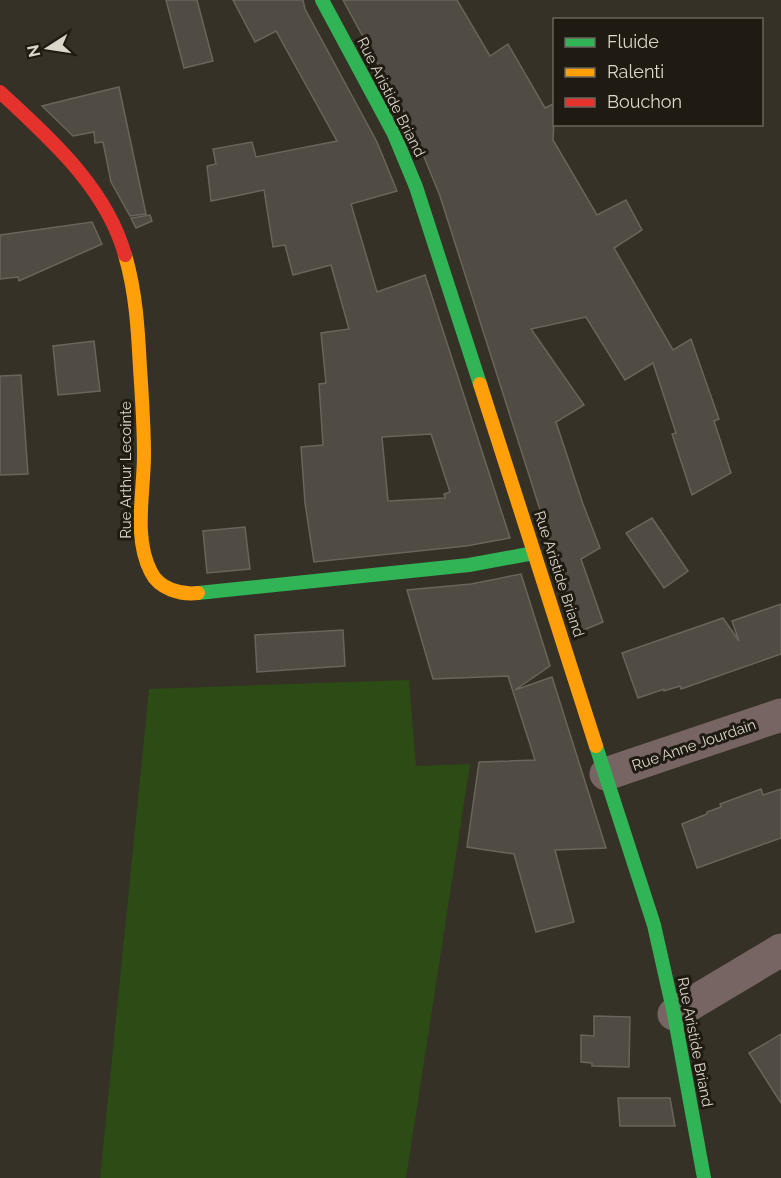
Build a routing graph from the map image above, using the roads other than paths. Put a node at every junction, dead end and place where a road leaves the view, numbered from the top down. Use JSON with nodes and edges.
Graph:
{"nodes":[{"id":1,"x":322,"y":0,"type":"edge"},
{"id":2,"x":0,"y":92,"type":"edge"},
{"id":3,"x":534,"y":553,"type":"junction"},
{"id":4,"x":781,"y":715,"type":"edge"},
{"id":5,"x":606,"y":774,"type":"junction"},
{"id":6,"x":781,"y":950,"type":"edge"},
{"id":7,"x":675,"y":1014,"type":"junction"},
{"id":8,"x":704,"y":1178,"type":"edge"}],
"edges":[{"from":1,"to":3,"type":"street","name":"Rue Aristide Briand"},
{"from":2,"to":3,"type":"street","name":"Rue Arthur Lecointe"},
{"from":3,"to":5,"type":"street","name":"Rue Aristide Briand"},
{"from":4,"to":5,"type":"street","name":"Rue Anne Jourdain"},
{"from":5,"to":7,"type":"street","name":"Rue Aristide Briand"},
{"from":6,"to":7,"type":"street"},
{"from":7,"to":8,"type":"street","name":"Rue Aristide Briand"}]}
